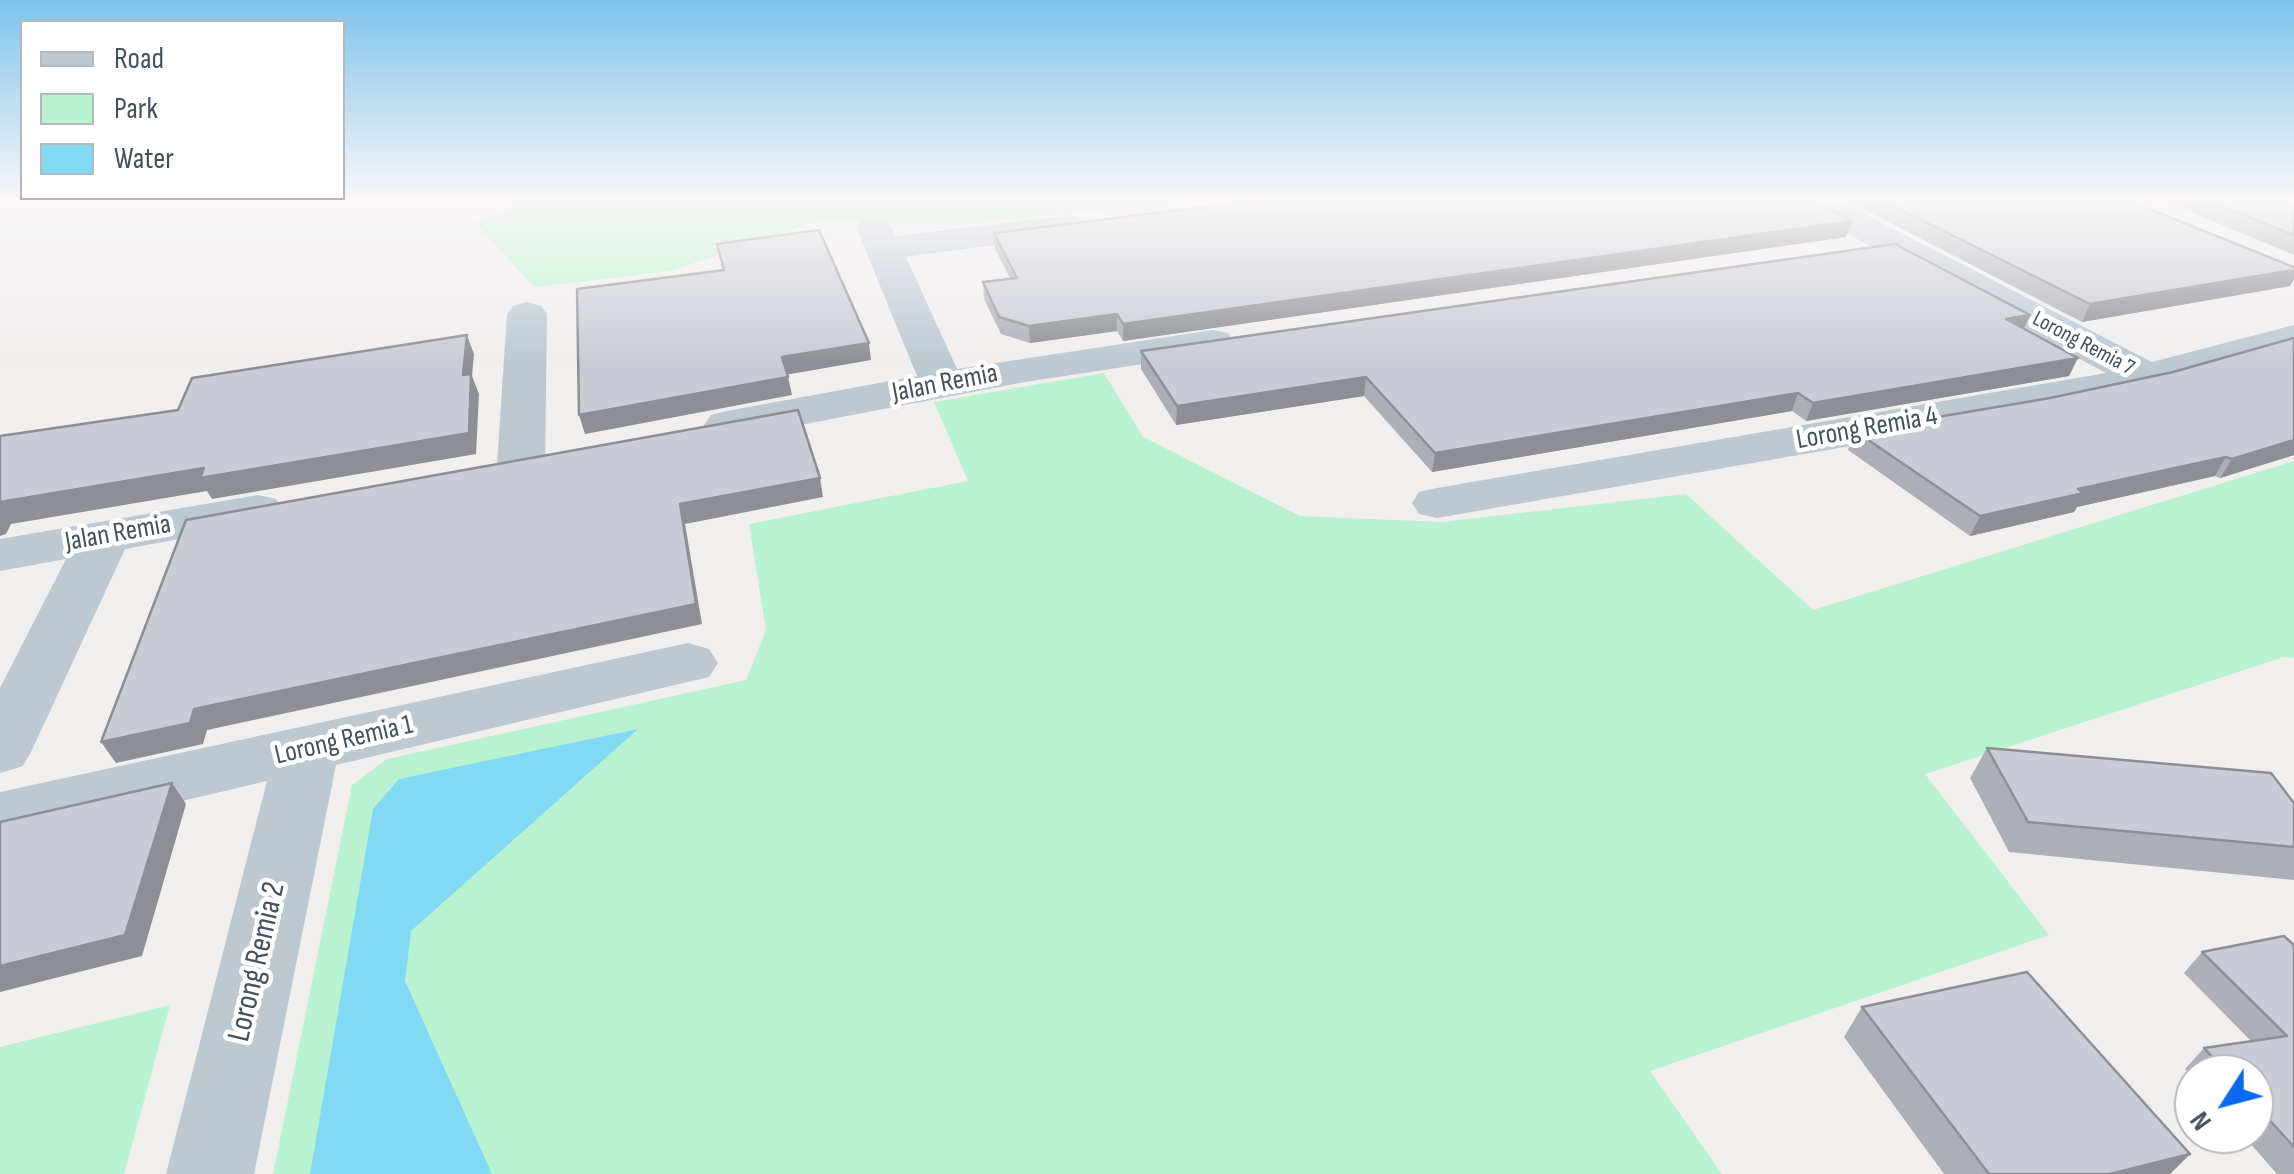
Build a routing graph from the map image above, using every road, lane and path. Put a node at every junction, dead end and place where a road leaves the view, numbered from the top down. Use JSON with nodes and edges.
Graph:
{"nodes":[{"id":1,"x":885,"y":253,"type":"edge"},
{"id":2,"x":1909,"y":253,"type":"edge"},
{"id":3,"x":527,"y":314,"type":"dead end"},
{"id":4,"x":1252,"y":336,"type":"edge"},
{"id":5,"x":2294,"y":337,"type":"edge"},
{"id":6,"x":2147,"y":378,"type":"junction"},
{"id":7,"x":942,"y":384,"type":"junction"},
{"id":8,"x":688,"y":432,"type":"edge"},
{"id":9,"x":521,"y":464,"type":"edge"},
{"id":10,"x":300,"y":502,"type":"edge"},
{"id":11,"x":1437,"y":504,"type":"dead end"},
{"id":12,"x":104,"y":536,"type":"junction"},
{"id":13,"x":0,"y":555,"type":"edge"},
{"id":14,"x":688,"y":662,"type":"dead end"},
{"id":15,"x":307,"y":749,"type":"junction"},
{"id":16,"x":0,"y":750,"type":"edge"},
{"id":17,"x":0,"y":818,"type":"edge"},
{"id":18,"x":210,"y":1174,"type":"edge"}],
"edges":[{"from":1,"to":7,"type":"street"},
{"from":2,"to":6,"type":"street","name":"Lorong Remia 7"},
{"from":3,"to":9,"type":"street"},
{"from":4,"to":7,"type":"street","name":"Jalan Remia"},
{"from":5,"to":6,"type":"street","name":"Lorong Remia 4"},
{"from":6,"to":11,"type":"street","name":"Lorong Remia 4"},
{"from":7,"to":8,"type":"street","name":"Jalan Remia"},
{"from":10,"to":12,"type":"street","name":"Jalan Remia"},
{"from":12,"to":13,"type":"street","name":"Jalan Remia"},
{"from":12,"to":16,"type":"street"},
{"from":14,"to":15,"type":"street","name":"Lorong Remia 1"},
{"from":15,"to":17,"type":"street","name":"Lorong Remia 1"},
{"from":15,"to":18,"type":"street","name":"Lorong Remia 2"}]}
